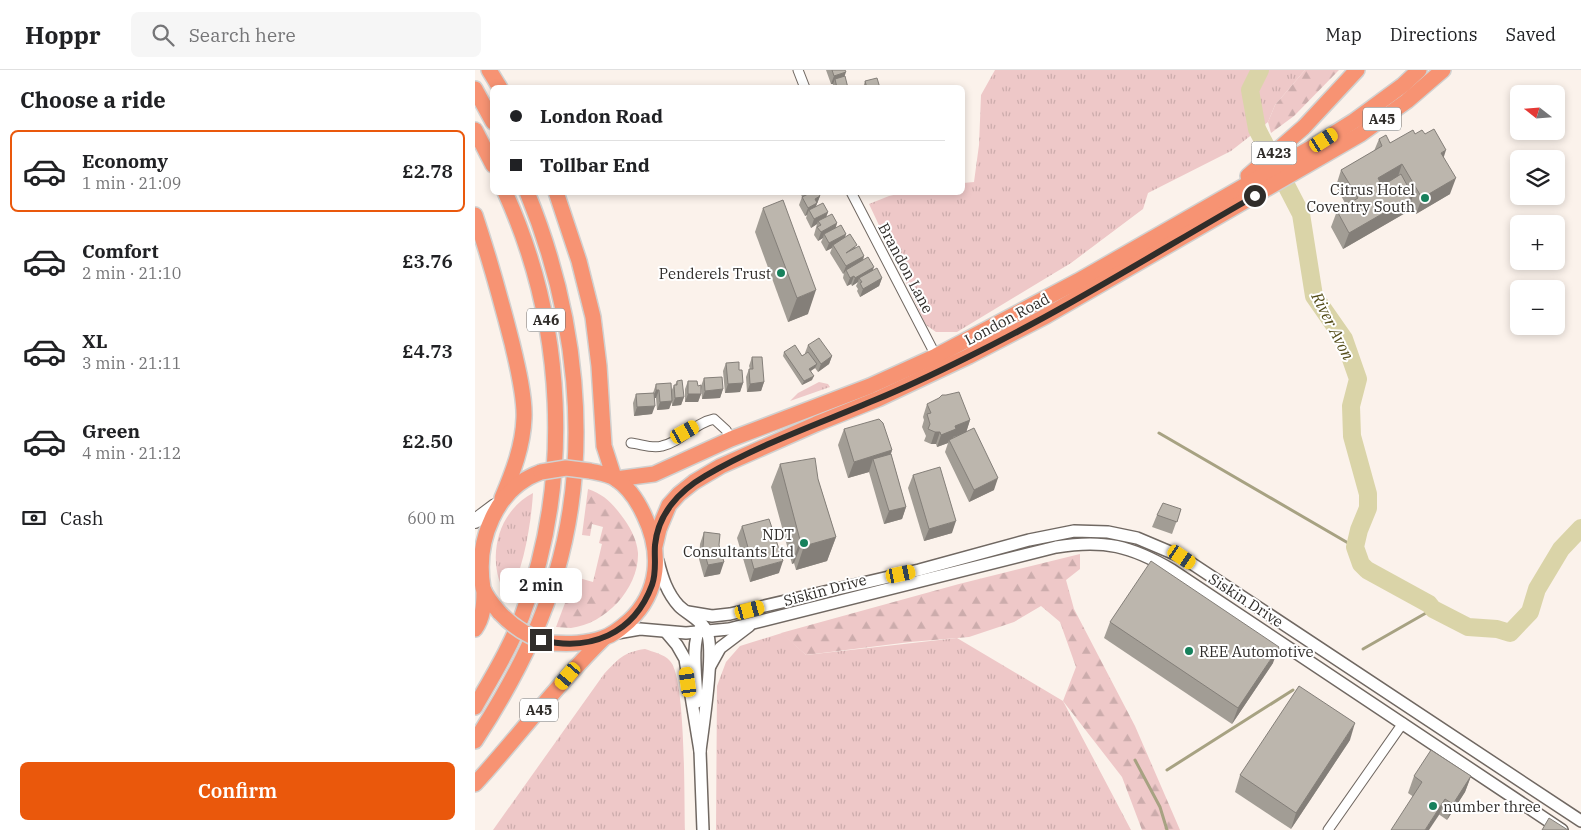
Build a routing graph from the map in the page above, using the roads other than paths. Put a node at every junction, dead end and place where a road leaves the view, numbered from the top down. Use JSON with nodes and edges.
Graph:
{"nodes":[{"id":1,"x":489,"y":70,"type":"edge"},
{"id":2,"x":798,"y":70,"type":"edge"},
{"id":3,"x":1357,"y":70,"type":"edge"},
{"id":4,"x":1419,"y":70,"type":"edge"},
{"id":5,"x":1443,"y":70,"type":"edge"},
{"id":6,"x":499,"y":85,"type":"edge"},
{"id":7,"x":804,"y":85,"type":"edge"},
{"id":8,"x":475,"y":90,"type":"edge"},
{"id":9,"x":490,"y":117,"type":"edge"},
{"id":10,"x":475,"y":130,"type":"edge"},
{"id":11,"x":1312,"y":155,"type":"junction"},
{"id":12,"x":490,"y":159,"type":"edge"},
{"id":13,"x":1249,"y":186,"type":"junction"},
{"id":14,"x":506,"y":195,"type":"edge"},
{"id":15,"x":528,"y":195,"type":"edge"},
{"id":16,"x":557,"y":195,"type":"edge"},
{"id":17,"x":853,"y":195,"type":"edge"},
{"id":18,"x":475,"y":215,"type":"edge"},
{"id":19,"x":936,"y":356,"type":"junction"},
{"id":20,"x":639,"y":433,"type":"dead end"},
{"id":21,"x":731,"y":439,"type":"junction"},
{"id":22,"x":615,"y":478,"type":"junction"},
{"id":23,"x":498,"y":502,"type":"junction"},
{"id":24,"x":475,"y":521,"type":"edge"},
{"id":25,"x":655,"y":550,"type":"junction"},
{"id":26,"x":480,"y":585,"type":"edge"},
{"id":27,"x":688,"y":612,"type":"junction"},
{"id":28,"x":713,"y":616,"type":"junction"},
{"id":29,"x":752,"y":623,"type":"junction"},
{"id":30,"x":475,"y":630,"type":"edge"},
{"id":31,"x":702,"y":630,"type":"junction"},
{"id":32,"x":666,"y":632,"type":"junction"},
{"id":33,"x":609,"y":636,"type":"junction"},
{"id":34,"x":709,"y":668,"type":"junction"},
{"id":35,"x":475,"y":707,"type":"edge"},
{"id":36,"x":1403,"y":723,"type":"junction"},
{"id":37,"x":696,"y":726,"type":"junction"},
{"id":38,"x":475,"y":741,"type":"edge"},
{"id":39,"x":701,"y":751,"type":"junction"},
{"id":40,"x":475,"y":784,"type":"edge"},
{"id":41,"x":1581,"y":821,"type":"edge"},
{"id":42,"x":703,"y":830,"type":"edge"},
{"id":43,"x":1328,"y":830,"type":"edge"},
{"id":44,"x":1562,"y":830,"type":"edge"}],
"edges":[{"from":1,"to":6,"type":"highway"},
{"from":2,"to":7,"type":"street"},
{"from":3,"to":13,"type":"highway","number":"A423"},
{"from":4,"to":11,"type":"highway","name":"London Road","number":"A45"},
{"from":5,"to":11,"type":"highway","name":"London Road","number":"A45"},
{"from":8,"to":9,"type":"highway"},
{"from":10,"to":12,"type":"highway"},
{"from":11,"to":13,"type":"highway","name":"London Road","number":"A45"},
{"from":13,"to":19,"type":"highway","name":"London Road","number":"A423"},
{"from":13,"to":25,"type":"highway","name":"London Road","number":"A45"},
{"from":14,"to":35,"type":"highway","number":"A46"},
{"from":15,"to":38,"type":"highway","number":"A46"},
{"from":16,"to":22,"type":"highway"},
{"from":17,"to":19,"type":"street","name":"Brandon Lane"},
{"from":18,"to":23,"type":"highway"},
{"from":19,"to":21,"type":"highway","name":"London Road"},
{"from":20,"to":21,"type":"street"},
{"from":21,"to":22,"type":"highway","name":"London Road"},
{"from":22,"to":23,"type":"highway","bridge":true},
{"from":22,"to":25,"type":"highway"},
{"from":23,"to":24,"type":"main road"},
{"from":23,"to":26,"type":"highway"},
{"from":25,"to":27,"type":"street"},
{"from":25,"to":33,"type":"highway"},
{"from":26,"to":30,"type":"highway"},
{"from":26,"to":33,"type":"highway","bridge":true},
{"from":27,"to":28,"type":"street","name":"Siskin Drive"},
{"from":27,"to":31,"type":"street"},
{"from":28,"to":31,"type":"street"},
{"from":28,"to":41,"type":"street","name":"Siskin Drive"},
{"from":29,"to":31,"type":"street","name":"Siskin Drive"},
{"from":29,"to":34,"type":"street"},
{"from":29,"to":36,"type":"street","name":"Siskin Drive"},
{"from":31,"to":32,"type":"street","name":"Siskin Drive"},
{"from":31,"to":34,"type":"street"},
{"from":31,"to":37,"type":"street"},
{"from":32,"to":33,"type":"street","name":"Siskin Drive"},
{"from":32,"to":37,"type":"street"},
{"from":33,"to":40,"type":"highway","number":"A45"},
{"from":34,"to":39,"type":"street"},
{"from":36,"to":43,"type":"street"},
{"from":36,"to":44,"type":"street","name":"Siskin Drive"},
{"from":37,"to":39,"type":"street"},
{"from":39,"to":42,"type":"street"}]}
